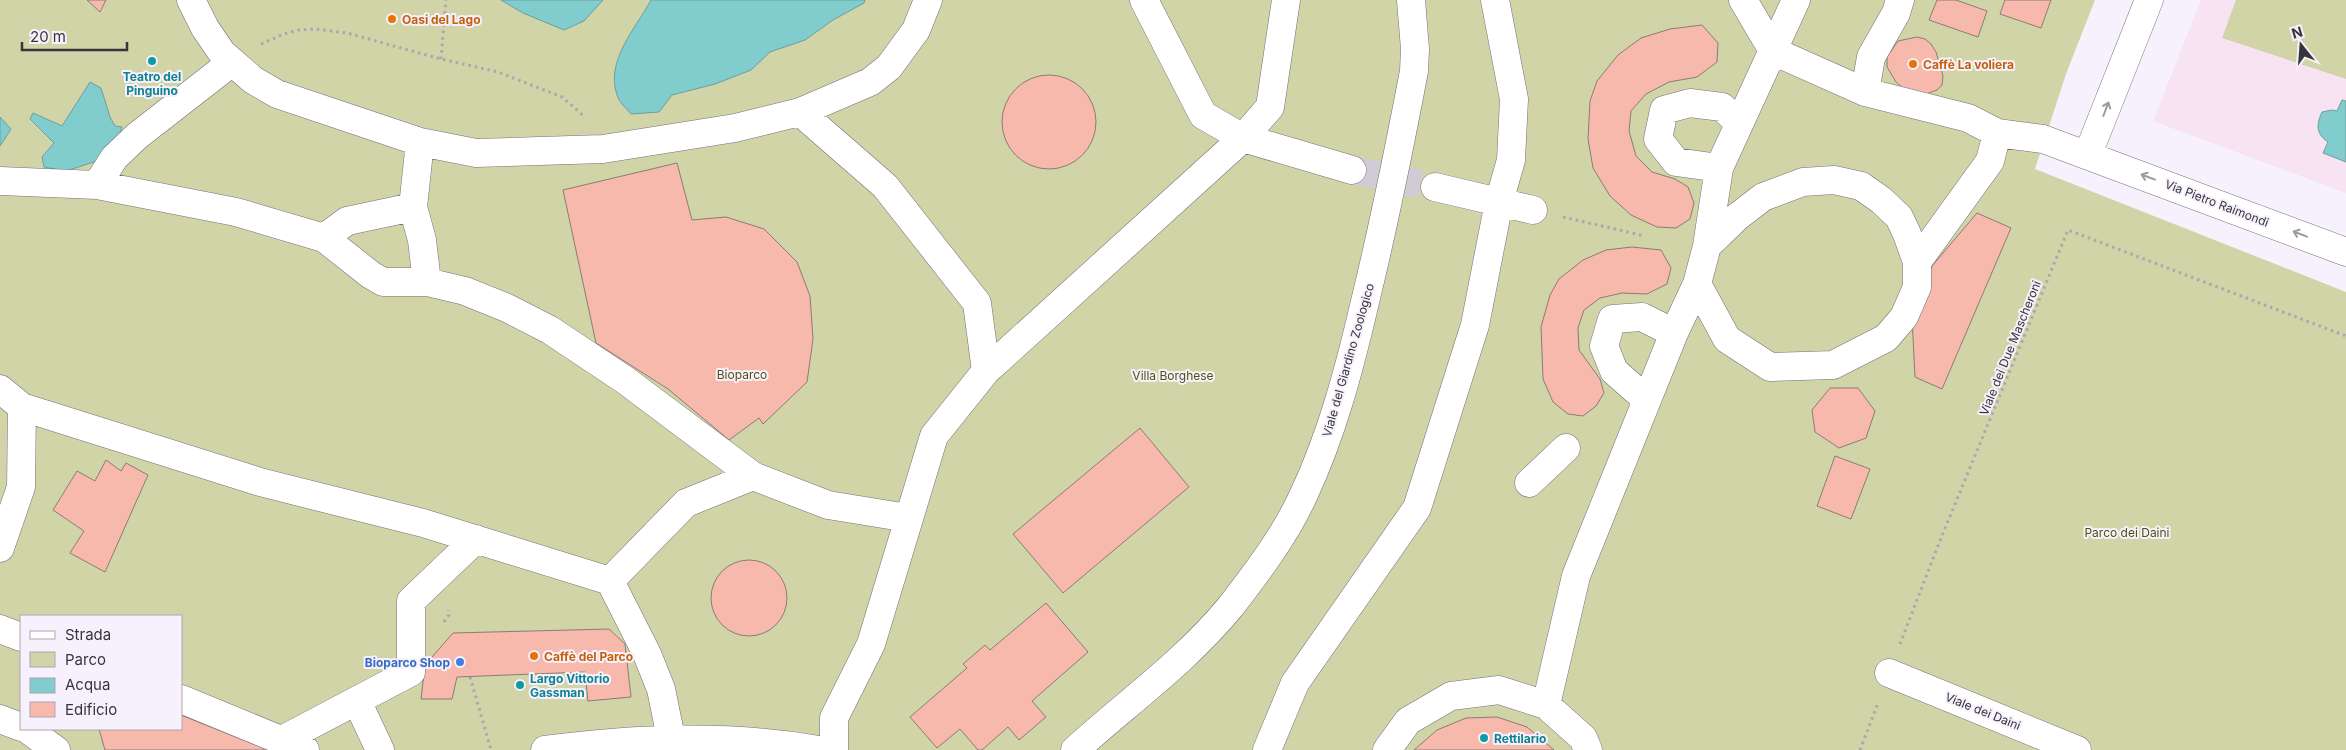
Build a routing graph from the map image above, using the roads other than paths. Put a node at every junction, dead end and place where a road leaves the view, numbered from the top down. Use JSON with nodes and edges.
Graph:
{"nodes":[{"id":1,"x":191,"y":0,"type":"edge"},
{"id":2,"x":928,"y":0,"type":"edge"},
{"id":3,"x":1144,"y":0,"type":"edge"},
{"id":4,"x":1286,"y":0,"type":"edge"},
{"id":5,"x":1411,"y":0,"type":"edge"},
{"id":6,"x":1495,"y":0,"type":"edge"},
{"id":7,"x":1743,"y":0,"type":"edge"},
{"id":8,"x":1796,"y":0,"type":"edge"},
{"id":9,"x":1900,"y":0,"type":"edge"},
{"id":10,"x":2149,"y":0,"type":"edge"},
{"id":11,"x":1773,"y":51,"type":"junction"},
{"id":12,"x":232,"y":62,"type":"junction"},
{"id":13,"x":1865,"y":92,"type":"junction"},
{"id":14,"x":800,"y":112,"type":"junction"},
{"id":15,"x":1739,"y":123,"type":"junction"},
{"id":16,"x":1997,"y":133,"type":"junction"},
{"id":17,"x":1243,"y":138,"type":"junction"},
{"id":18,"x":420,"y":142,"type":"junction"},
{"id":19,"x":2088,"y":154,"type":"junction"},
{"id":20,"x":1718,"y":168,"type":"junction"},
{"id":21,"x":1352,"y":170,"type":"tunnel mouth"},
{"id":22,"x":0,"y":181,"type":"edge"},
{"id":23,"x":97,"y":185,"type":"junction"},
{"id":24,"x":1434,"y":187,"type":"tunnel mouth"},
{"id":25,"x":1499,"y":202,"type":"junction"},
{"id":26,"x":413,"y":207,"type":"junction"},
{"id":27,"x":1533,"y":210,"type":"road end"},
{"id":28,"x":324,"y":238,"type":"junction"},
{"id":29,"x":1707,"y":246,"type":"junction"},
{"id":30,"x":2346,"y":252,"type":"edge"},
{"id":31,"x":1917,"y":262,"type":"junction"},
{"id":32,"x":427,"y":282,"type":"junction"},
{"id":33,"x":1697,"y":284,"type":"junction"},
{"id":34,"x":1674,"y":332,"type":"junction"},
{"id":35,"x":986,"y":371,"type":"junction"},
{"id":36,"x":0,"y":388,"type":"edge"},
{"id":37,"x":1647,"y":400,"type":"junction"},
{"id":38,"x":22,"y":407,"type":"junction"},
{"id":39,"x":1566,"y":448,"type":"dead end"},
{"id":40,"x":753,"y":476,"type":"junction"},
{"id":41,"x":1529,"y":482,"type":"dead end"},
{"id":42,"x":908,"y":518,"type":"junction"},
{"id":43,"x":476,"y":539,"type":"junction"},
{"id":44,"x":0,"y":548,"type":"edge"},
{"id":45,"x":610,"y":581,"type":"junction"},
{"id":46,"x":0,"y":629,"type":"edge"},
{"id":47,"x":20,"y":637,"type":"edge"},
{"id":48,"x":1889,"y":673,"type":"road end"},
{"id":49,"x":182,"y":700,"type":"edge"},
{"id":50,"x":357,"y":701,"type":"junction"},
{"id":51,"x":1546,"y":705,"type":"junction"},
{"id":52,"x":0,"y":719,"type":"edge"},
{"id":53,"x":20,"y":727,"type":"edge"},
{"id":54,"x":29,"y":730,"type":"edge"},
{"id":55,"x":671,"y":738,"type":"junction"},
{"id":56,"x":294,"y":745,"type":"edge"},
{"id":57,"x":56,"y":750,"type":"edge"},
{"id":58,"x":380,"y":750,"type":"edge"},
{"id":59,"x":546,"y":750,"type":"edge"},
{"id":60,"x":819,"y":750,"type":"edge"},
{"id":61,"x":834,"y":750,"type":"edge"},
{"id":62,"x":1074,"y":750,"type":"edge"},
{"id":63,"x":1267,"y":750,"type":"edge"},
{"id":64,"x":1387,"y":750,"type":"edge"},
{"id":65,"x":1588,"y":750,"type":"edge"},
{"id":66,"x":2077,"y":750,"type":"edge"}],
"edges":[{"from":1,"to":12,"type":"street"},
{"from":2,"to":14,"type":"street"},
{"from":3,"to":17,"type":"street"},
{"from":4,"to":17,"type":"street"},
{"from":5,"to":62,"type":"street","name":"Viale del Giardino Zoologico"},
{"from":6,"to":25,"type":"street"},
{"from":7,"to":11,"type":"street"},
{"from":8,"to":11,"type":"street"},
{"from":9,"to":13,"type":"street"},
{"from":19,"to":10,"type":"street","one_way":true},
{"from":11,"to":13,"type":"street","name":"Via Pietro Raimondi"},
{"from":11,"to":15,"type":"street"},
{"from":12,"to":18,"type":"street"},
{"from":12,"to":23,"type":"street"},
{"from":13,"to":16,"type":"street","name":"Via Pietro Raimondi"},
{"from":14,"to":18,"type":"street"},
{"from":14,"to":35,"type":"street"},
{"from":15,"to":20,"type":"street"},
{"from":15,"to":20,"type":"street"},
{"from":16,"to":19,"type":"street","name":"Via Pietro Raimondi"},
{"from":16,"to":31,"type":"street"},
{"from":17,"to":21,"type":"street"},
{"from":17,"to":35,"type":"street"},
{"from":18,"to":26,"type":"street"},
{"from":30,"to":19,"type":"street","name":"Via Pietro Raimondi","one_way":true},
{"from":20,"to":29,"type":"street"},
{"from":22,"to":23,"type":"street"},
{"from":23,"to":28,"type":"street"},
{"from":24,"to":25,"type":"street"},
{"from":25,"to":27,"type":"street"},
{"from":25,"to":63,"type":"street"},
{"from":26,"to":28,"type":"street"},
{"from":26,"to":32,"type":"street"},
{"from":28,"to":32,"type":"street"},
{"from":29,"to":31,"type":"street"},
{"from":29,"to":33,"type":"street"},
{"from":31,"to":33,"type":"street"},
{"from":32,"to":40,"type":"street"},
{"from":33,"to":34,"type":"street"},
{"from":34,"to":37,"type":"street"},
{"from":34,"to":37,"type":"street"},
{"from":35,"to":42,"type":"street"},
{"from":36,"to":38,"type":"street"},
{"from":37,"to":51,"type":"street"},
{"from":38,"to":43,"type":"street"},
{"from":38,"to":44,"type":"street"},
{"from":39,"to":41,"type":"street"},
{"from":40,"to":42,"type":"street"},
{"from":40,"to":45,"type":"street"},
{"from":42,"to":61,"type":"street"},
{"from":43,"to":45,"type":"street"},
{"from":43,"to":50,"type":"street"},
{"from":45,"to":55,"type":"street"},
{"from":46,"to":47,"type":"street"},
{"from":48,"to":66,"type":"street","name":"Viale dei Daini"},
{"from":49,"to":56,"type":"street"},
{"from":50,"to":56,"type":"street"},
{"from":50,"to":58,"type":"street"},
{"from":51,"to":64,"type":"street"},
{"from":51,"to":65,"type":"street"},
{"from":52,"to":53,"type":"street"},
{"from":54,"to":57,"type":"street"},
{"from":55,"to":59,"type":"street"},
{"from":55,"to":60,"type":"street"}]}
